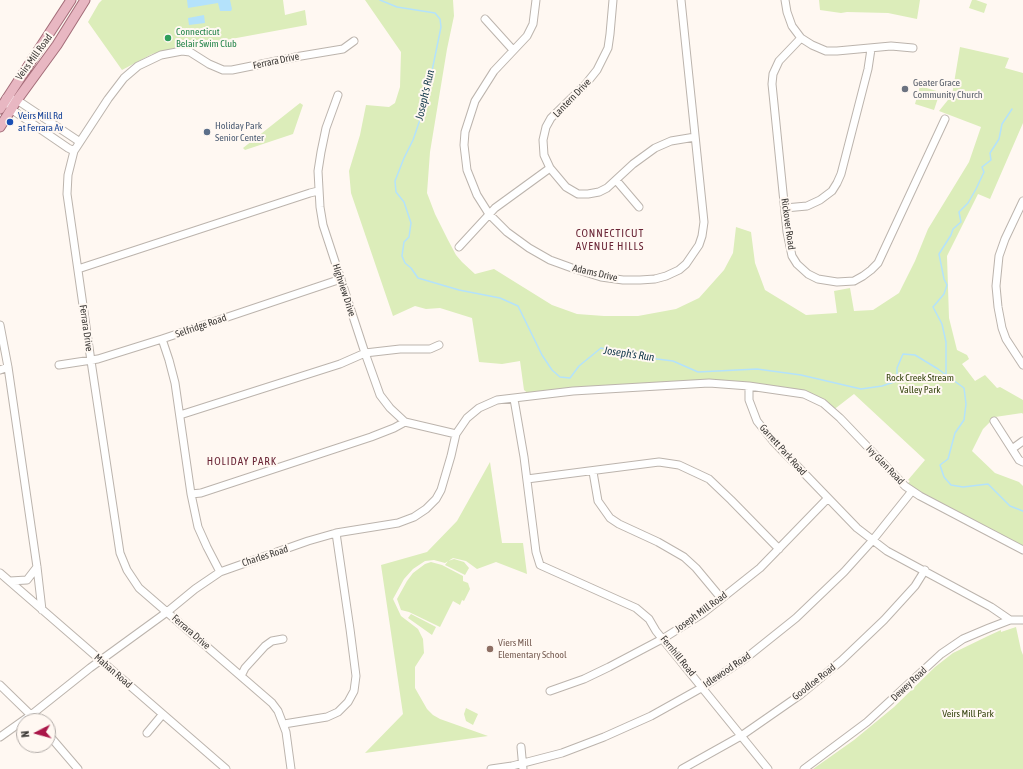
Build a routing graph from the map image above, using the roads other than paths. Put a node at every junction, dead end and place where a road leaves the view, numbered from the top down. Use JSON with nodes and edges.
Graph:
{"nodes":[{"id":1,"x":71,"y":0,"type":"edge"},
{"id":2,"x":85,"y":0,"type":"edge"},
{"id":3,"x":93,"y":0,"type":"edge"},
{"id":4,"x":536,"y":0,"type":"edge"},
{"id":5,"x":613,"y":0,"type":"edge"},
{"id":6,"x":681,"y":0,"type":"edge"},
{"id":7,"x":785,"y":0,"type":"edge"},
{"id":8,"x":485,"y":19,"type":"dead end"},
{"id":9,"x":802,"y":38,"type":"junction"},
{"id":10,"x":354,"y":41,"type":"dead end"},
{"id":11,"x":57,"y":45,"type":"junction"},
{"id":12,"x":913,"y":48,"type":"dead end"},
{"id":13,"x":871,"y":49,"type":"junction"},
{"id":14,"x":513,"y":50,"type":"junction"},
{"id":15,"x":338,"y":96,"type":"dead end"},
{"id":16,"x":6,"y":98,"type":"junction"},
{"id":17,"x":17,"y":100,"type":"junction"},
{"id":18,"x":0,"y":108,"type":"edge"},
{"id":19,"x":11,"y":109,"type":"junction"},
{"id":20,"x":945,"y":119,"type":"dead end"},
{"id":21,"x":0,"y":127,"type":"edge"},
{"id":22,"x":694,"y":137,"type":"junction"},
{"id":23,"x":80,"y":142,"type":"junction"},
{"id":24,"x":74,"y":151,"type":"junction"},
{"id":25,"x":550,"y":168,"type":"junction"},
{"id":26,"x":616,"y":180,"type":"junction"},
{"id":27,"x":318,"y":191,"type":"junction"},
{"id":28,"x":1023,"y":201,"type":"edge"},
{"id":29,"x":639,"y":207,"type":"dead end"},
{"id":30,"x":785,"y":208,"type":"junction"},
{"id":31,"x":489,"y":214,"type":"junction"},
{"id":32,"x":459,"y":247,"type":"dead end"},
{"id":33,"x":78,"y":269,"type":"junction"},
{"id":34,"x":340,"y":279,"type":"junction"},
{"id":35,"x":0,"y":325,"type":"edge"},
{"id":36,"x":162,"y":339,"type":"junction"},
{"id":37,"x":440,"y":345,"type":"dead end"},
{"id":38,"x":365,"y":353,"type":"junction"},
{"id":39,"x":91,"y":361,"type":"junction"},
{"id":40,"x":59,"y":365,"type":"dead end"},
{"id":41,"x":1023,"y":365,"type":"edge"},
{"id":42,"x":8,"y":367,"type":"junction"},
{"id":43,"x":0,"y":370,"type":"edge"},
{"id":44,"x":749,"y":386,"type":"junction"},
{"id":45,"x":514,"y":399,"type":"junction"},
{"id":46,"x":180,"y":415,"type":"junction"},
{"id":47,"x":994,"y":420,"type":"dead end"},
{"id":48,"x":405,"y":422,"type":"junction"},
{"id":49,"x":456,"y":434,"type":"junction"},
{"id":50,"x":1023,"y":441,"type":"edge"},
{"id":51,"x":1012,"y":449,"type":"junction"},
{"id":52,"x":1023,"y":462,"type":"edge"},
{"id":53,"x":593,"y":472,"type":"junction"},
{"id":54,"x":527,"y":479,"type":"junction"},
{"id":55,"x":912,"y":491,"type":"junction"},
{"id":56,"x":191,"y":494,"type":"junction"},
{"id":57,"x":828,"y":498,"type":"junction"},
{"id":58,"x":336,"y":533,"type":"junction"},
{"id":59,"x":872,"y":540,"type":"junction"},
{"id":60,"x":779,"y":549,"type":"junction"},
{"id":61,"x":1023,"y":550,"type":"edge"},
{"id":62,"x":37,"y":567,"type":"junction"},
{"id":63,"x":925,"y":570,"type":"junction"},
{"id":64,"x":220,"y":572,"type":"junction"},
{"id":65,"x":0,"y":573,"type":"edge"},
{"id":66,"x":10,"y":581,"type":"junction"},
{"id":67,"x":721,"y":598,"type":"junction"},
{"id":68,"x":42,"y":610,"type":"junction"},
{"id":69,"x":167,"y":612,"type":"junction"},
{"id":70,"x":1010,"y":620,"type":"junction"},
{"id":71,"x":1023,"y":620,"type":"edge"},
{"id":72,"x":664,"y":638,"type":"junction"},
{"id":73,"x":283,"y":639,"type":"dead end"},
{"id":74,"x":102,"y":661,"type":"junction"},
{"id":75,"x":241,"y":676,"type":"junction"},
{"id":76,"x":0,"y":685,"type":"edge"},
{"id":77,"x":703,"y":687,"type":"junction"},
{"id":78,"x":550,"y":691,"type":"dead end"},
{"id":79,"x":29,"y":713,"type":"edge"},
{"id":80,"x":34,"y":713,"type":"edge"},
{"id":81,"x":162,"y":715,"type":"junction"},
{"id":82,"x":284,"y":724,"type":"junction"},
{"id":83,"x":16,"y":726,"type":"edge"},
{"id":84,"x":147,"y":733,"type":"dead end"},
{"id":85,"x":742,"y":736,"type":"junction"},
{"id":86,"x":0,"y":737,"type":"edge"},
{"id":87,"x":56,"y":743,"type":"edge"},
{"id":88,"x":521,"y":748,"type":"dead end"},
{"id":89,"x":523,"y":766,"type":"edge"},
{"id":90,"x":78,"y":769,"type":"edge"},
{"id":91,"x":226,"y":769,"type":"edge"},
{"id":92,"x":291,"y":769,"type":"edge"},
{"id":93,"x":491,"y":769,"type":"edge"},
{"id":94,"x":682,"y":769,"type":"edge"},
{"id":95,"x":768,"y":769,"type":"edge"},
{"id":96,"x":804,"y":769,"type":"edge"}],
"edges":[{"from":1,"to":16,"type":"main road","name":"Veirs Mill Road"},
{"from":2,"to":11,"type":"main road","name":"Veirs Mill Road"},
{"from":3,"to":11,"type":"main road"},
{"from":4,"to":14,"type":"street","name":"Adams Drive"},
{"from":5,"to":25,"type":"street","name":"Lantern Drive"},
{"from":6,"to":22,"type":"street","name":"Adams Drive"},
{"from":7,"to":9,"type":"street"},
{"from":8,"to":14,"type":"street"},
{"from":9,"to":13,"type":"street"},
{"from":9,"to":30,"type":"street","name":"Rickover Road"},
{"from":10,"to":23,"type":"street","name":"Ferrara Drive"},
{"from":11,"to":17,"type":"main road","name":"Veirs Mill Road"},
{"from":12,"to":13,"type":"street"},
{"from":13,"to":30,"type":"street"},
{"from":14,"to":31,"type":"street","name":"Adams Drive"},
{"from":15,"to":27,"type":"street","name":"Highview Drive"},
{"from":16,"to":17,"type":"street"},
{"from":16,"to":18,"type":"main road","name":"Veirs Mill Road"},
{"from":16,"to":19,"type":"street"},
{"from":17,"to":19,"type":"main road","name":"Veirs Mill Road"},
{"from":17,"to":23,"type":"street"},
{"from":19,"to":21,"type":"main road","name":"Veirs Mill Road"},
{"from":19,"to":24,"type":"street"},
{"from":20,"to":30,"type":"street","name":"Rickover Road"},
{"from":22,"to":26,"type":"street","name":"Lantern Drive"},
{"from":22,"to":31,"type":"street","name":"Adams Drive"},
{"from":23,"to":24,"type":"street","name":"Ferrara Drive"},
{"from":24,"to":33,"type":"street","name":"Ferrara Drive"},
{"from":25,"to":26,"type":"street","name":"Lantern Drive"},
{"from":25,"to":31,"type":"street"},
{"from":26,"to":29,"type":"street"},
{"from":27,"to":33,"type":"street"},
{"from":27,"to":34,"type":"street","name":"Highview Drive"},
{"from":28,"to":41,"type":"street"},
{"from":31,"to":32,"type":"street"},
{"from":33,"to":39,"type":"street","name":"Ferrara Drive"},
{"from":34,"to":36,"type":"street","name":"Selfridge Road"},
{"from":34,"to":38,"type":"street","name":"Highview Drive"},
{"from":35,"to":42,"type":"street"},
{"from":36,"to":39,"type":"street","name":"Selfridge Road"},
{"from":36,"to":46,"type":"street"},
{"from":37,"to":38,"type":"street"},
{"from":38,"to":46,"type":"street"},
{"from":38,"to":48,"type":"street","name":"Highview Drive"},
{"from":39,"to":40,"type":"street","name":"Selfridge Road"},
{"from":39,"to":69,"type":"street","name":"Ferrara Drive"},
{"from":42,"to":43,"type":"street"},
{"from":42,"to":62,"type":"street"},
{"from":44,"to":45,"type":"street"},
{"from":44,"to":55,"type":"street","name":"Ivy Glen Road"},
{"from":44,"to":57,"type":"street","name":"Garrett Park Road"},
{"from":45,"to":49,"type":"street","name":"Charles Road"},
{"from":45,"to":54,"type":"street"},
{"from":46,"to":56,"type":"street"},
{"from":47,"to":51,"type":"street"},
{"from":48,"to":49,"type":"street","name":"Highview Drive"},
{"from":48,"to":56,"type":"street"},
{"from":49,"to":58,"type":"street","name":"Charles Road"},
{"from":50,"to":51,"type":"street"},
{"from":51,"to":52,"type":"street"},
{"from":53,"to":54,"type":"street"},
{"from":53,"to":60,"type":"street"},
{"from":53,"to":67,"type":"street"},
{"from":54,"to":72,"type":"street","name":"Fernhill Road"},
{"from":55,"to":59,"type":"street","name":"Idlewood Road"},
{"from":55,"to":61,"type":"street","name":"Ivy Glen Road"},
{"from":56,"to":64,"type":"street"},
{"from":57,"to":59,"type":"street","name":"Garrett Park Road"},
{"from":57,"to":60,"type":"street","name":"Joseph Mill Road"},
{"from":58,"to":64,"type":"street","name":"Charles Road"},
{"from":58,"to":82,"type":"street"},
{"from":59,"to":63,"type":"street","name":"Garrett Park Road"},
{"from":59,"to":77,"type":"street","name":"Idlewood Road"},
{"from":60,"to":67,"type":"street","name":"Joseph Mill Road"},
{"from":62,"to":66,"type":"street"},
{"from":62,"to":68,"type":"street"},
{"from":63,"to":70,"type":"street","name":"Garrett Park Road"},
{"from":63,"to":85,"type":"street","name":"Goodloe Road"},
{"from":64,"to":69,"type":"street","name":"Charles Road"},
{"from":65,"to":66,"type":"street","name":"Mahan Road"},
{"from":66,"to":68,"type":"street","name":"Mahan Road"},
{"from":67,"to":72,"type":"street","name":"Joseph Mill Road"},
{"from":68,"to":74,"type":"street","name":"Mahan Road"},
{"from":69,"to":74,"type":"street","name":"Charles Road"},
{"from":69,"to":75,"type":"street","name":"Ferrara Drive"},
{"from":70,"to":71,"type":"street","name":"Dewey Road"},
{"from":70,"to":96,"type":"street","name":"Dewey Road"},
{"from":72,"to":77,"type":"street","name":"Fernhill Road"},
{"from":72,"to":78,"type":"street","name":"Joseph Mill Road"},
{"from":73,"to":75,"type":"street"},
{"from":74,"to":80,"type":"street","name":"Charles Road"},
{"from":74,"to":81,"type":"street","name":"Mahan Road"},
{"from":75,"to":82,"type":"street","name":"Ferrara Drive"},
{"from":76,"to":79,"type":"street"},
{"from":77,"to":85,"type":"street","name":"Fernhill Road"},
{"from":77,"to":89,"type":"street","name":"Idlewood Road"},
{"from":81,"to":84,"type":"street"},
{"from":81,"to":91,"type":"street","name":"Mahan Road"},
{"from":82,"to":92,"type":"street","name":"Ferrara Drive"},
{"from":83,"to":86,"type":"street","name":"Charles Road"},
{"from":85,"to":94,"type":"street","name":"Goodloe Road"},
{"from":85,"to":95,"type":"street","name":"Fernhill Road"},
{"from":87,"to":90,"type":"street"},
{"from":88,"to":89,"type":"street"},
{"from":89,"to":93,"type":"street","name":"Idlewood Road"}]}
